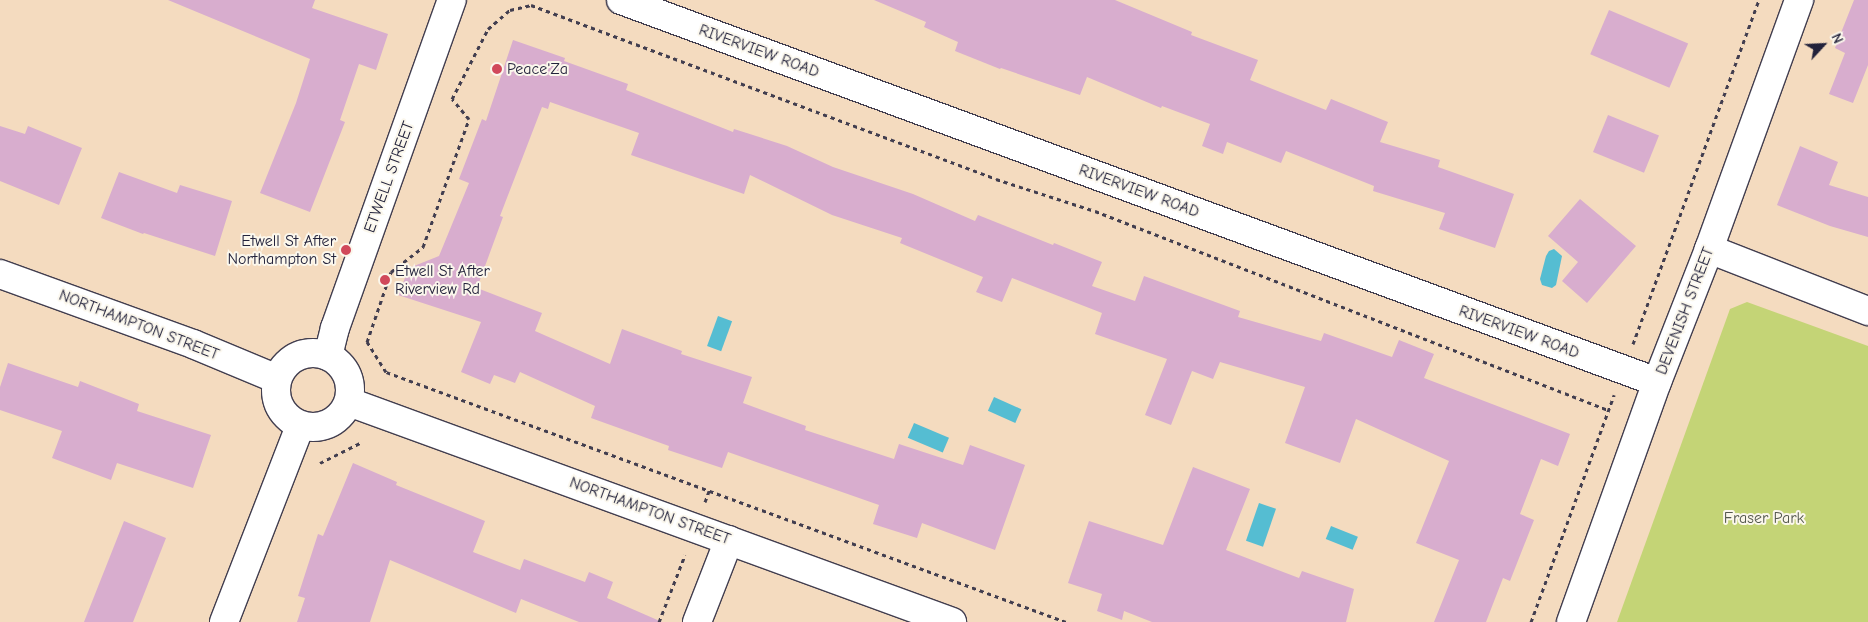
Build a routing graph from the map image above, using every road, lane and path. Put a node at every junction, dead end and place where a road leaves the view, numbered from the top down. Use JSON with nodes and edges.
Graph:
{"nodes":[{"id":1,"x":452,"y":0,"type":"edge"},
{"id":2,"x":622,"y":0,"type":"edge"},
{"id":3,"x":1759,"y":0,"type":"edge"},
{"id":4,"x":1799,"y":0,"type":"edge"},
{"id":5,"x":1709,"y":249,"type":"junction"},
{"id":6,"x":0,"y":274,"type":"edge"},
{"id":7,"x":1868,"y":311,"type":"edge"},
{"id":8,"x":328,"y":356,"type":"junction"},
{"id":9,"x":1623,"y":370,"type":"junction"},
{"id":10,"x":277,"y":379,"type":"junction"},
{"id":11,"x":1657,"y":382,"type":"junction"},
{"id":12,"x":349,"y":402,"type":"junction"},
{"id":13,"x":1608,"y":410,"type":"junction"},
{"id":14,"x":300,"y":426,"type":"junction"},
{"id":15,"x":360,"y":443,"type":"dead end"},
{"id":16,"x":320,"y":463,"type":"dead end"},
{"id":17,"x":729,"y":540,"type":"junction"},
{"id":18,"x":224,"y":622,"type":"edge"},
{"id":19,"x":697,"y":622,"type":"edge"},
{"id":20,"x":952,"y":622,"type":"edge"},
{"id":21,"x":1066,"y":622,"type":"edge"},
{"id":22,"x":1531,"y":622,"type":"edge"},
{"id":23,"x":1571,"y":622,"type":"edge"}],
"edges":[{"from":1,"to":8,"type":"street","name":"ETWELL STREET"},
{"from":2,"to":9,"type":"street","name":"RIVERVIEW ROAD"},
{"from":3,"to":9,"type":"path"},
{"from":4,"to":5,"type":"street","name":"DEVENISH STREET"},
{"from":5,"to":7,"type":"street"},
{"from":5,"to":11,"type":"street","name":"DEVENISH STREET"},
{"from":6,"to":10,"type":"street","name":"NORTHAMPTON STREET"},
{"from":8,"to":10,"type":"street"},
{"from":8,"to":12,"type":"street"},
{"from":9,"to":11,"type":"street","name":"RIVERVIEW ROAD"},
{"from":9,"to":13,"type":"path"},
{"from":10,"to":14,"type":"street"},
{"from":11,"to":23,"type":"street","name":"DEVENISH STREET"},
{"from":12,"to":14,"type":"street"},
{"from":12,"to":17,"type":"street","name":"NORTHAMPTON STREET"},
{"from":13,"to":21,"type":"path"},
{"from":13,"to":22,"type":"path"},
{"from":14,"to":18,"type":"street"},
{"from":15,"to":16,"type":"path"},
{"from":17,"to":19,"type":"street"},
{"from":17,"to":20,"type":"street","name":"NORTHAMPTON STREET"}]}
